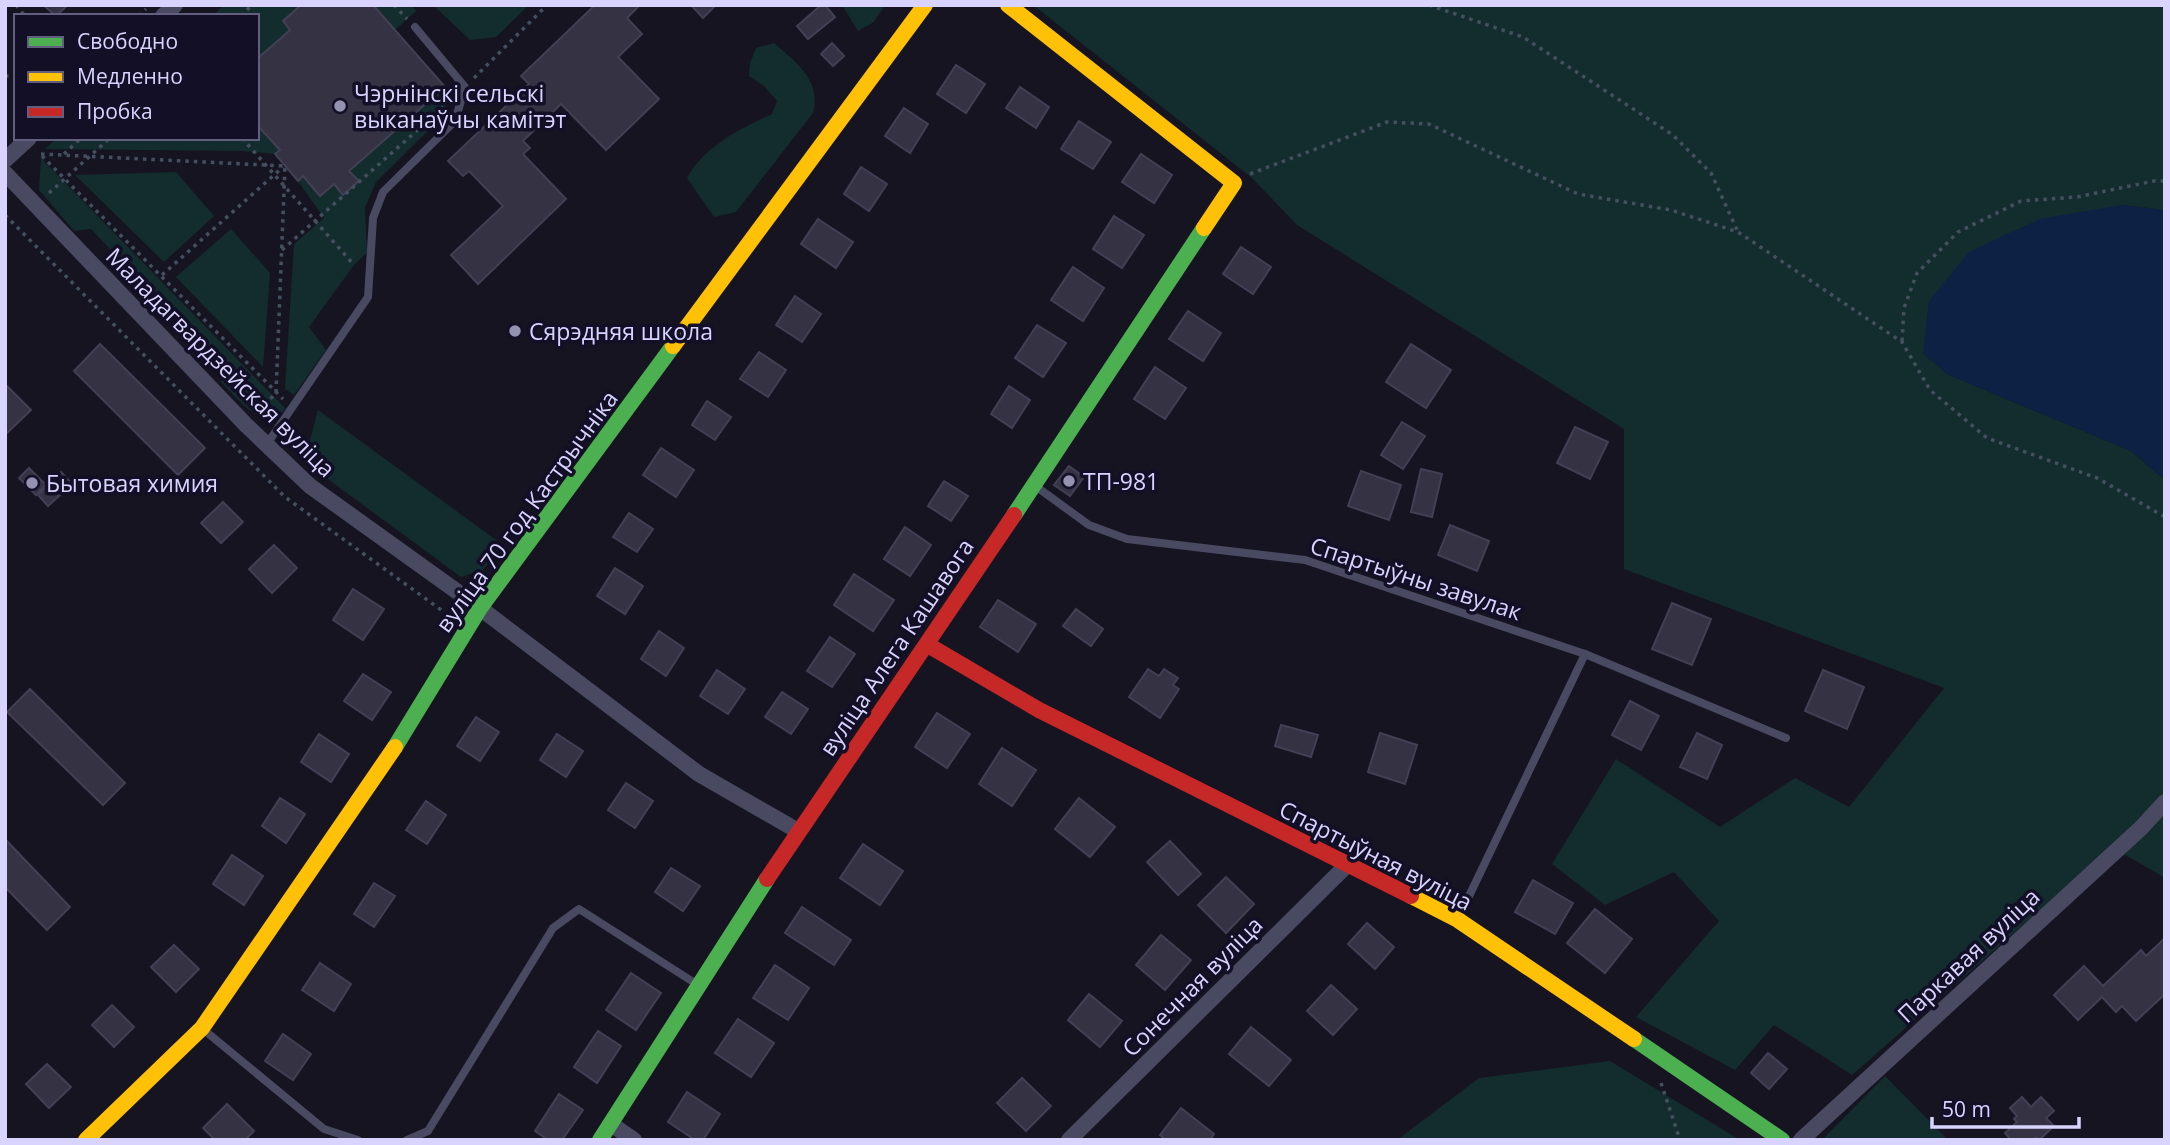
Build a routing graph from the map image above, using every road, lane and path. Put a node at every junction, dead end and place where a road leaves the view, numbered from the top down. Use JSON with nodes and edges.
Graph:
{"nodes":[{"id":1,"x":547,"y":5,"type":"edge"},
{"id":2,"x":925,"y":5,"type":"edge"},
{"id":3,"x":1007,"y":5,"type":"edge"},
{"id":4,"x":1429,"y":5,"type":"edge"},
{"id":5,"x":415,"y":27,"type":"dead end"},
{"id":6,"x":466,"y":87,"type":"junction"},
{"id":7,"x":27,"y":140,"type":"edge"},
{"id":8,"x":79,"y":140,"type":"edge"},
{"id":9,"x":108,"y":140,"type":"edge"},
{"id":10,"x":244,"y":140,"type":"edge"},
{"id":11,"x":63,"y":155,"type":"junction"},
{"id":12,"x":91,"y":156,"type":"junction"},
{"id":13,"x":5,"y":160,"type":"edge"},
{"id":14,"x":267,"y":165,"type":"junction"},
{"id":15,"x":285,"y":166,"type":"junction"},
{"id":16,"x":5,"y":173,"type":"edge"},
{"id":17,"x":275,"y":174,"type":"junction"},
{"id":18,"x":65,"y":178,"type":"junction"},
{"id":19,"x":2165,"y":181,"type":"edge"},
{"id":20,"x":1234,"y":183,"type":"junction"},
{"id":21,"x":284,"y":184,"type":"junction"},
{"id":22,"x":35,"y":206,"type":"junction"},
{"id":23,"x":317,"y":221,"type":"junction"},
{"id":24,"x":1738,"y":232,"type":"junction"},
{"id":25,"x":282,"y":250,"type":"junction"},
{"id":26,"x":354,"y":265,"type":"dead end"},
{"id":27,"x":162,"y":275,"type":"junction"},
{"id":28,"x":1902,"y":342,"type":"junction"},
{"id":29,"x":267,"y":444,"type":"junction"},
{"id":30,"x":1032,"y":484,"type":"junction"},
{"id":31,"x":2165,"y":517,"type":"edge"},
{"id":32,"x":480,"y":608,"type":"junction"},
{"id":33,"x":928,"y":645,"type":"junction"},
{"id":34,"x":1585,"y":654,"type":"junction"},
{"id":35,"x":1786,"y":738,"type":"dead end"},
{"id":36,"x":2165,"y":802,"type":"edge"},
{"id":37,"x":798,"y":831,"type":"junction"},
{"id":38,"x":1347,"y":865,"type":"junction"},
{"id":39,"x":1458,"y":920,"type":"junction"},
{"id":40,"x":699,"y":985,"type":"junction"},
{"id":41,"x":202,"y":1028,"type":"junction"},
{"id":42,"x":1652,"y":1054,"type":"junction"},
{"id":43,"x":611,"y":1124,"type":"junction"},
{"id":44,"x":86,"y":1140,"type":"edge"},
{"id":45,"x":358,"y":1140,"type":"edge"},
{"id":46,"x":407,"y":1140,"type":"edge"},
{"id":47,"x":600,"y":1140,"type":"edge"},
{"id":48,"x":634,"y":1140,"type":"edge"},
{"id":49,"x":1069,"y":1140,"type":"edge"},
{"id":50,"x":1680,"y":1140,"type":"edge"},
{"id":51,"x":1782,"y":1140,"type":"edge"},
{"id":52,"x":1801,"y":1140,"type":"edge"}],
"edges":[{"from":1,"to":6,"type":"path"},
{"from":2,"to":32,"type":"street","name":"вуліца 70 год Кастрычніка"},
{"from":3,"to":20,"type":"street"},
{"from":4,"to":24,"type":"path"},
{"from":5,"to":6,"type":"lane"},
{"from":6,"to":23,"type":"path"},
{"from":6,"to":29,"type":"lane"},
{"from":7,"to":13,"type":"street"},
{"from":8,"to":11,"type":"path"},
{"from":9,"to":12,"type":"path"},
{"from":10,"to":14,"type":"path"},
{"from":11,"to":12,"type":"path"},
{"from":11,"to":18,"type":"path"},
{"from":12,"to":14,"type":"path"},
{"from":12,"to":18,"type":"path"},
{"from":14,"to":15,"type":"path"},
{"from":14,"to":17,"type":"path"},
{"from":15,"to":17,"type":"path"},
{"from":15,"to":21,"type":"path"},
{"from":16,"to":22,"type":"street","name":"Маладагвардзейская вуліца"},
{"from":17,"to":21,"type":"path"},
{"from":17,"to":27,"type":"path"},
{"from":18,"to":22,"type":"path"},
{"from":18,"to":27,"type":"path"},
{"from":19,"to":28,"type":"path"},
{"from":20,"to":24,"type":"path"},
{"from":20,"to":30,"type":"street","name":"вуліца Алега Кашавога"},
{"from":21,"to":23,"type":"path"},
{"from":21,"to":25,"type":"path"},
{"from":22,"to":29,"type":"street","name":"Маладагвардзейская вуліца"},
{"from":23,"to":25,"type":"path"},
{"from":23,"to":26,"type":"path"},
{"from":24,"to":28,"type":"path"},
{"from":25,"to":27,"type":"path"},
{"from":28,"to":31,"type":"path"},
{"from":29,"to":32,"type":"street","name":"Маладагвардзейская вуліца"},
{"from":30,"to":33,"type":"street","name":"вуліца Алега Кашавога"},
{"from":30,"to":34,"type":"lane","name":"Спартыўны завулак"},
{"from":32,"to":37,"type":"street","name":"Маладагвардзейская вуліца"},
{"from":32,"to":41,"type":"street","name":"вуліца 70 год Кастрычніка"},
{"from":33,"to":37,"type":"street","name":"вуліца Алега Кашавога"},
{"from":33,"to":38,"type":"street","name":"Спартыўная вуліца"},
{"from":34,"to":35,"type":"lane","name":"Спартыўны завулак"},
{"from":34,"to":39,"type":"lane"},
{"from":36,"to":52,"type":"street","name":"Паркавая вуліца"},
{"from":37,"to":40,"type":"street","name":"вуліца Алега Кашавога"},
{"from":38,"to":39,"type":"street","name":"Спартыўная вуліца"},
{"from":38,"to":49,"type":"street","name":"Сонечная вуліца"},
{"from":39,"to":42,"type":"street","name":"Спартыўная вуліца"},
{"from":40,"to":43,"type":"street","name":"вуліца Алега Кашавога"},
{"from":40,"to":46,"type":"lane"},
{"from":41,"to":44,"type":"street","name":"вуліца 70 год Кастрычніка"},
{"from":41,"to":45,"type":"lane"},
{"from":42,"to":50,"type":"path"},
{"from":42,"to":51,"type":"street","name":"Спартыўная вуліца"},
{"from":43,"to":47,"type":"street","name":"вуліца Алега Кашавога"},
{"from":43,"to":48,"type":"street"}]}
